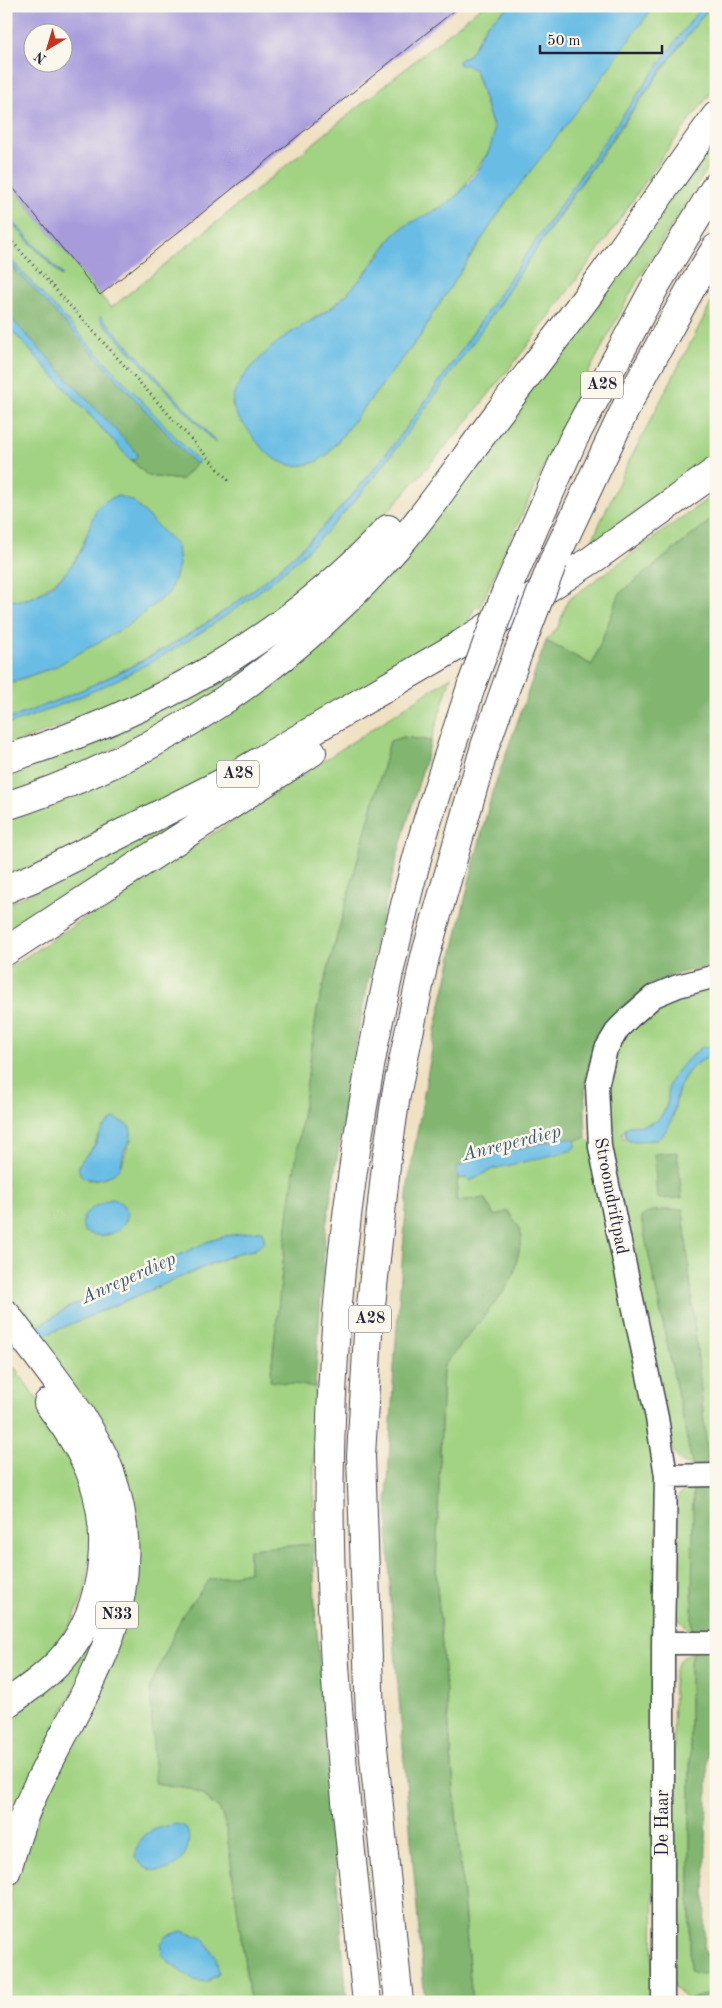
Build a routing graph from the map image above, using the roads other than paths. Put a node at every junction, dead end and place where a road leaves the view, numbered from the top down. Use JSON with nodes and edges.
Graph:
{"nodes":[{"id":1,"x":716,"y":116,"type":"edge"},
{"id":2,"x":716,"y":186,"type":"edge"},
{"id":3,"x":716,"y":248,"type":"edge"},
{"id":4,"x":499,"y":412,"type":"junction"},
{"id":5,"x":716,"y":472,"type":"edge"},
{"id":6,"x":461,"y":644,"type":"junction"},
{"id":7,"x":6,"y":759,"type":"edge"},
{"id":8,"x":6,"y":806,"type":"edge"},
{"id":9,"x":6,"y":889,"type":"edge"},
{"id":10,"x":6,"y":951,"type":"edge"},
{"id":11,"x":716,"y":976,"type":"edge"},
{"id":12,"x":17,"y":1341,"type":"edge"},
{"id":13,"x":716,"y":1475,"type":"edge"},
{"id":14,"x":666,"y":1476,"type":"junction"},
{"id":15,"x":716,"y":1643,"type":"edge"},
{"id":16,"x":663,"y":1644,"type":"junction"},
{"id":17,"x":6,"y":1704,"type":"edge"},
{"id":18,"x":6,"y":1872,"type":"edge"},
{"id":19,"x":367,"y":2002,"type":"edge"},
{"id":20,"x":399,"y":2002,"type":"edge"},
{"id":21,"x":663,"y":2002,"type":"edge"}],
"edges":[{"from":1,"to":4,"type":"highway"},
{"from":2,"to":19,"type":"highway","number":"A28","bridge":true},
{"from":3,"to":20,"type":"highway","number":"A28","bridge":true},
{"from":4,"to":7,"type":"highway"},
{"from":4,"to":8,"type":"highway"},
{"from":5,"to":6,"type":"highway","number":"A28"},
{"from":6,"to":9,"type":"highway","number":"A28"},
{"from":6,"to":10,"type":"highway","number":"A28"},
{"from":11,"to":14,"type":"street","name":"Stroomdriftpad"},
{"from":12,"to":17,"type":"highway","number":"N33"},
{"from":12,"to":18,"type":"highway","number":"N33"},
{"from":13,"to":14,"type":"street"},
{"from":14,"to":16,"type":"street","name":"De Haar"},
{"from":15,"to":16,"type":"street"},
{"from":16,"to":21,"type":"street","name":"De Haar"}]}
